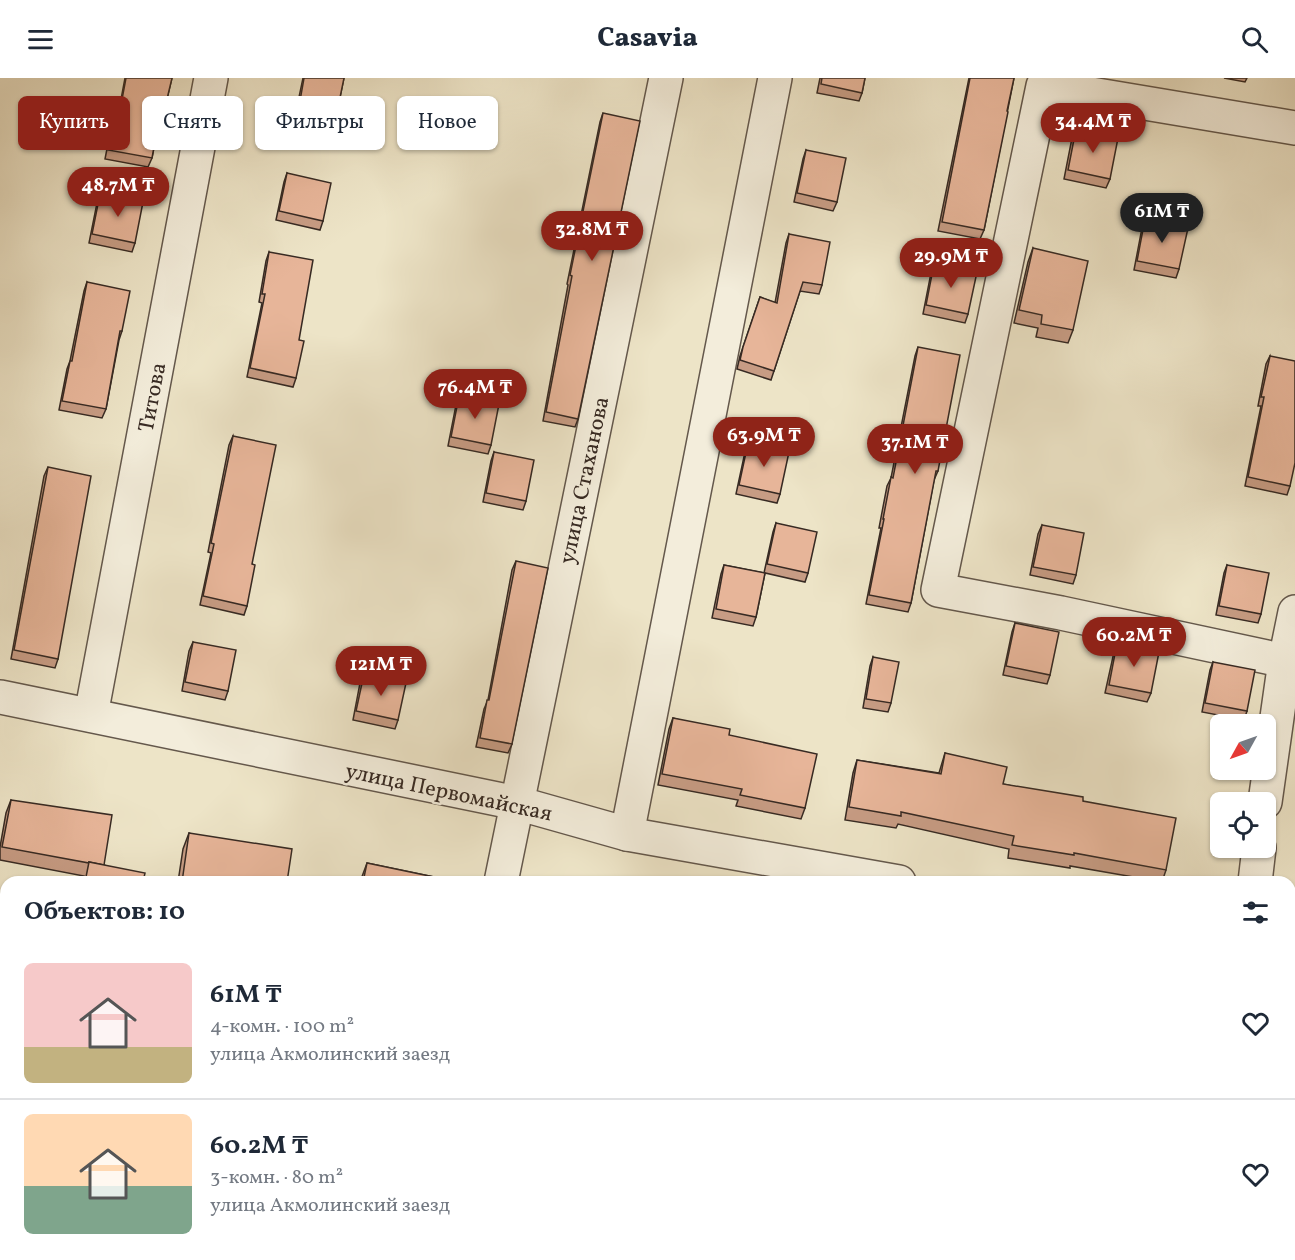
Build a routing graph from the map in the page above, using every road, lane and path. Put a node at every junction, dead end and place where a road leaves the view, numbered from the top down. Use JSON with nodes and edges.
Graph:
{"nodes":[{"id":1,"x":211,"y":78,"type":"edge"},
{"id":2,"x":666,"y":78,"type":"edge"},
{"id":3,"x":775,"y":78,"type":"edge"},
{"id":4,"x":1295,"y":128,"type":"edge"},
{"id":5,"x":1295,"y":612,"type":"edge"},
{"id":6,"x":1285,"y":661,"type":"junction"},
{"id":7,"x":0,"y":697,"type":"edge"},
{"id":8,"x":91,"y":716,"type":"junction"},
{"id":9,"x":1266,"y":792,"type":"edge"},
{"id":10,"x":517,"y":803,"type":"junction"},
{"id":11,"x":627,"y":834,"type":"junction"},
{"id":12,"x":1258,"y":858,"type":"edge"},
{"id":13,"x":502,"y":876,"type":"edge"},
{"id":14,"x":865,"y":876,"type":"edge"},
{"id":15,"x":1256,"y":876,"type":"edge"}],
"edges":[{"from":1,"to":8,"type":"street","name":"Титова"},
{"from":2,"to":10,"type":"street","name":"улица Стаханова"},
{"from":3,"to":11,"type":"street"},
{"from":4,"to":6,"type":"street"},
{"from":5,"to":6,"type":"street"},
{"from":6,"to":9,"type":"street"},
{"from":7,"to":8,"type":"street","name":"улица Первомайская"},
{"from":8,"to":10,"type":"street","name":"улица Первомайская"},
{"from":10,"to":11,"type":"street","name":"улица Первомайская"},
{"from":10,"to":13,"type":"street","name":"улица Стаханова"},
{"from":11,"to":14,"type":"street","name":"улица Первомайская"},
{"from":12,"to":15,"type":"street"}]}
